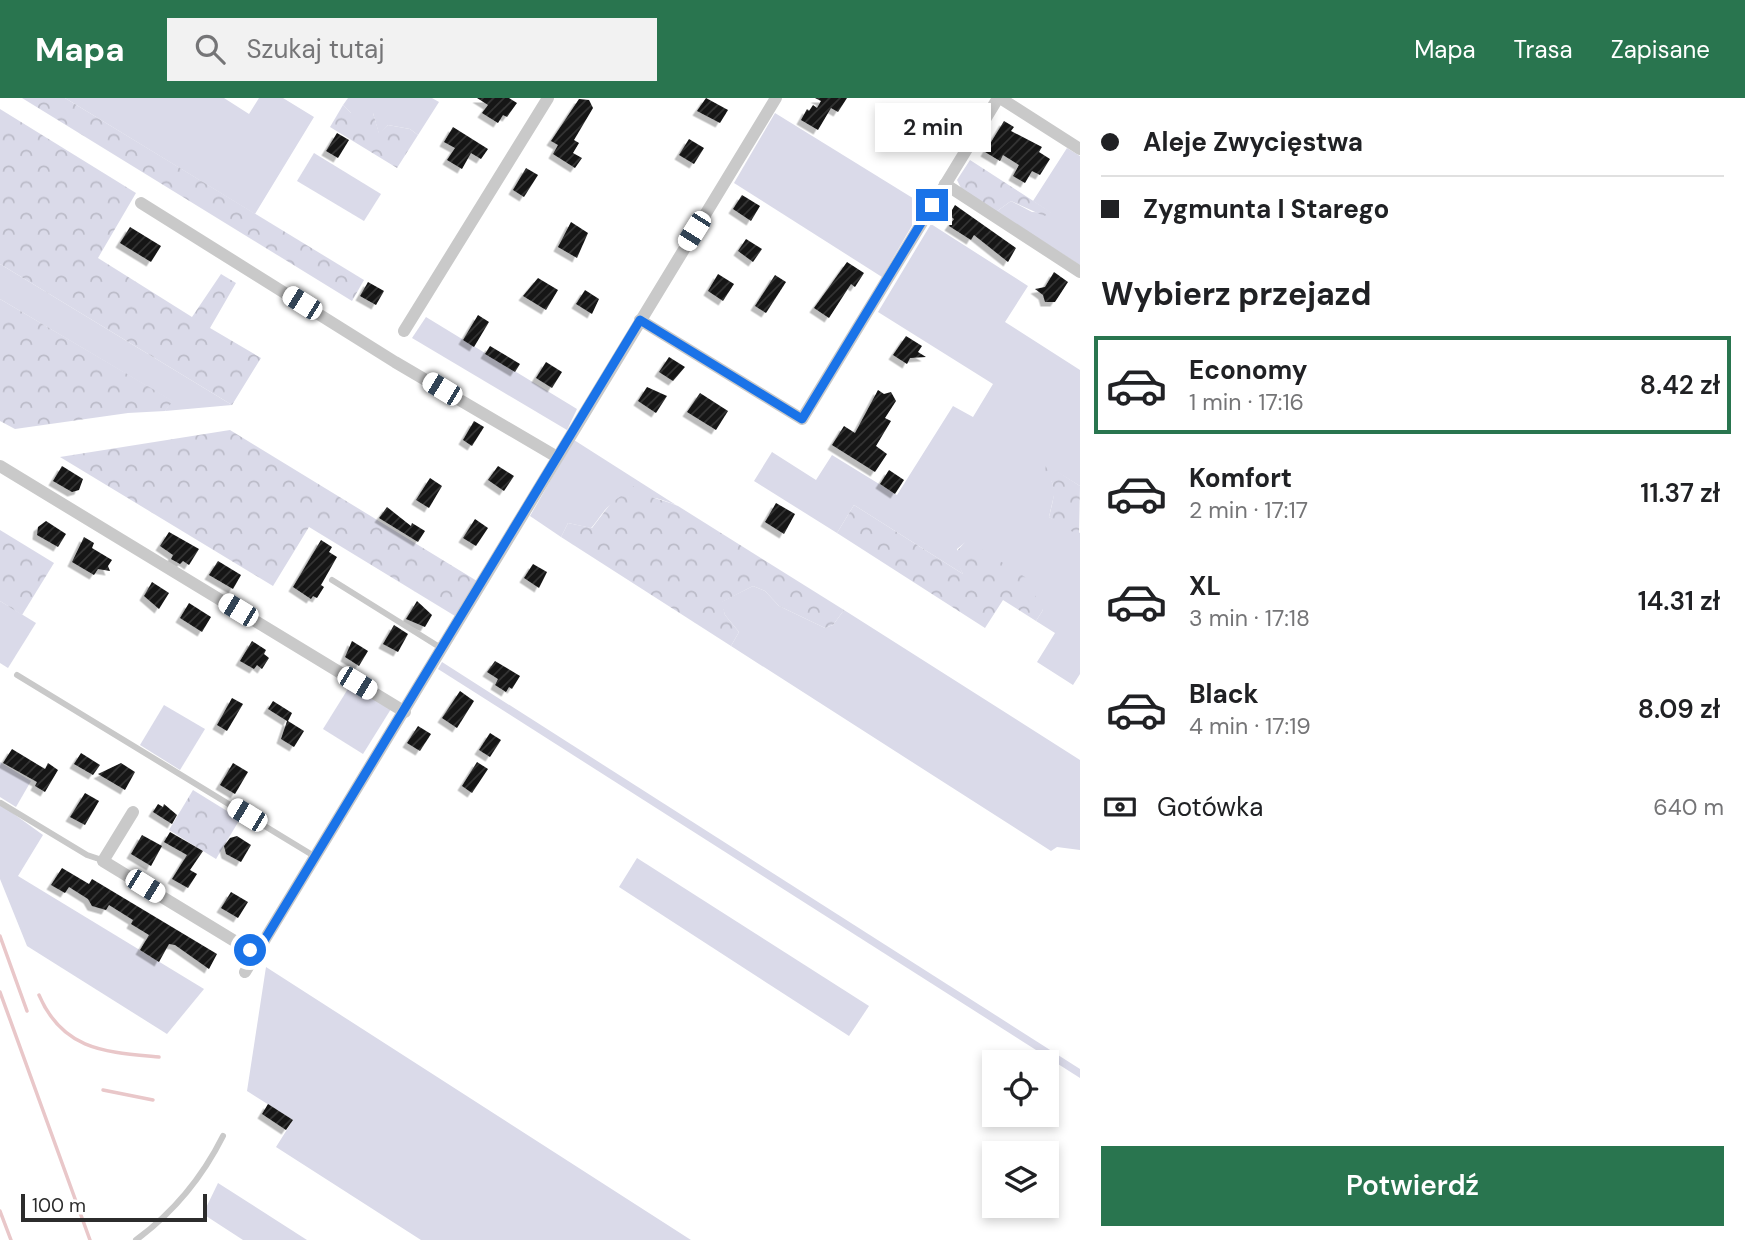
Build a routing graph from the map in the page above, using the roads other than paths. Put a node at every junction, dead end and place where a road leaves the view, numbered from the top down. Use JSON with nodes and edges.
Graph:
{"nodes":[{"id":1,"x":548,"y":98,"type":"edge"},
{"id":2,"x":776,"y":98,"type":"edge"},
{"id":3,"x":999,"y":98,"type":"edge"},
{"id":4,"x":1080,"y":149,"type":"edge"},
{"id":5,"x":945,"y":184,"type":"junction"},
{"id":6,"x":141,"y":204,"type":"dead end"},
{"id":7,"x":1080,"y":272,"type":"edge"},
{"id":8,"x":640,"y":320,"type":"junction"},
{"id":9,"x":404,"y":331,"type":"dead end"},
{"id":10,"x":558,"y":457,"type":"junction"},
{"id":11,"x":0,"y":466,"type":"edge"},
{"id":12,"x":332,"y":580,"type":"dead end"},
{"id":13,"x":443,"y":649,"type":"junction"},
{"id":14,"x":18,"y":675,"type":"dead end"},
{"id":15,"x":405,"y":712,"type":"junction"},
{"id":16,"x":1,"y":803,"type":"edge"},
{"id":17,"x":133,"y":812,"type":"dead end"},
{"id":18,"x":316,"y":858,"type":"junction"},
{"id":19,"x":103,"y":860,"type":"junction"},
{"id":20,"x":256,"y":954,"type":"junction"},
{"id":21,"x":246,"y":972,"type":"dead end"},
{"id":22,"x":223,"y":1136,"type":"dead end"},
{"id":23,"x":136,"y":1240,"type":"edge"}],
"edges":[{"from":1,"to":9,"type":"street"},
{"from":2,"to":8,"type":"street"},
{"from":3,"to":4,"type":"street"},
{"from":3,"to":5,"type":"street"},
{"from":5,"to":7,"type":"street"},
{"from":5,"to":8,"type":"street"},
{"from":6,"to":10,"type":"street"},
{"from":8,"to":10,"type":"street"},
{"from":10,"to":13,"type":"street"},
{"from":11,"to":15,"type":"street"},
{"from":12,"to":13,"type":"lane"},
{"from":13,"to":15,"type":"street"},
{"from":14,"to":18,"type":"lane"},
{"from":15,"to":18,"type":"street"},
{"from":16,"to":19,"type":"lane"},
{"from":17,"to":19,"type":"street"},
{"from":18,"to":20,"type":"street"},
{"from":19,"to":20,"type":"street"},
{"from":20,"to":21,"type":"street"},
{"from":22,"to":23,"type":"lane"}]}
